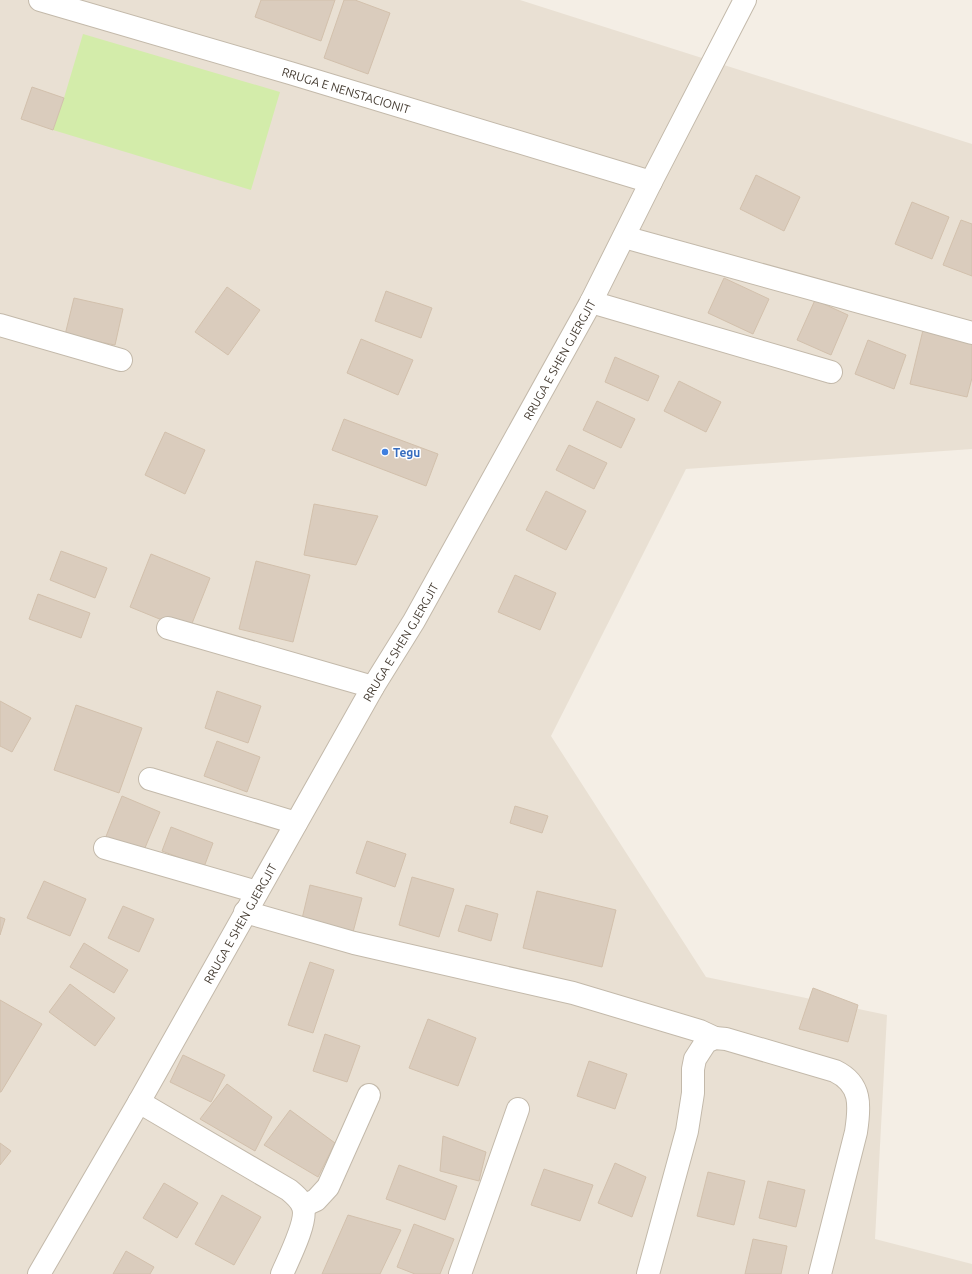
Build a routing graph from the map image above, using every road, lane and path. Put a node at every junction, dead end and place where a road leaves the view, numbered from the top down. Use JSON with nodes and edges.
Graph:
{"nodes":[{"id":1,"x":40,"y":0,"type":"edge"},
{"id":2,"x":745,"y":0,"type":"edge"},
{"id":3,"x":651,"y":182,"type":"junction"},
{"id":4,"x":624,"y":237,"type":"junction"},
{"id":5,"x":591,"y":302,"type":"junction"},
{"id":6,"x":0,"y":325,"type":"edge"},
{"id":7,"x":972,"y":333,"type":"edge"},
{"id":8,"x":121,"y":360,"type":"dead end"},
{"id":9,"x":831,"y":372,"type":"dead end"},
{"id":10,"x":168,"y":628,"type":"dead end"},
{"id":11,"x":373,"y":687,"type":"junction"},
{"id":12,"x":150,"y":779,"type":"dead end"},
{"id":13,"x":296,"y":823,"type":"junction"},
{"id":14,"x":106,"y":848,"type":"dead end"},
{"id":15,"x":257,"y":892,"type":"junction"},
{"id":16,"x":245,"y":912,"type":"junction"},
{"id":17,"x":715,"y":1038,"type":"junction"},
{"id":18,"x":369,"y":1095,"type":"dead end"},
{"id":19,"x":139,"y":1102,"type":"junction"},
{"id":20,"x":518,"y":1109,"type":"dead end"},
{"id":21,"x":303,"y":1206,"type":"junction"},
{"id":22,"x":39,"y":1274,"type":"edge"},
{"id":23,"x":282,"y":1274,"type":"edge"},
{"id":24,"x":460,"y":1274,"type":"edge"},
{"id":25,"x":648,"y":1274,"type":"edge"},
{"id":26,"x":820,"y":1274,"type":"edge"}],
"edges":[{"from":1,"to":3,"type":"street","name":"RRUGA E NENSTACIONIT"},
{"from":2,"to":3,"type":"street","name":"RRUGA E SHEN GJERGJIT"},
{"from":3,"to":4,"type":"street","name":"RRUGA E SHEN GJERGJIT"},
{"from":4,"to":5,"type":"street","name":"RRUGA E SHEN GJERGJIT"},
{"from":4,"to":7,"type":"street"},
{"from":5,"to":9,"type":"street"},
{"from":5,"to":11,"type":"street","name":"RRUGA E SHEN GJERGJIT"},
{"from":6,"to":8,"type":"street"},
{"from":10,"to":11,"type":"street"},
{"from":11,"to":13,"type":"street","name":"RRUGA E SHEN GJERGJIT"},
{"from":12,"to":13,"type":"street"},
{"from":13,"to":15,"type":"street","name":"RRUGA E SHEN GJERGJIT"},
{"from":14,"to":15,"type":"street"},
{"from":15,"to":16,"type":"street","name":"RRUGA E SHEN GJERGJIT"},
{"from":16,"to":17,"type":"street"},
{"from":16,"to":19,"type":"street","name":"RRUGA E SHEN GJERGJIT"},
{"from":17,"to":25,"type":"street"},
{"from":17,"to":26,"type":"street"},
{"from":18,"to":21,"type":"street"},
{"from":19,"to":21,"type":"street"},
{"from":19,"to":22,"type":"street","name":"RRUGA E SHEN GJERGJIT"},
{"from":20,"to":24,"type":"street"},
{"from":21,"to":23,"type":"street"}]}
